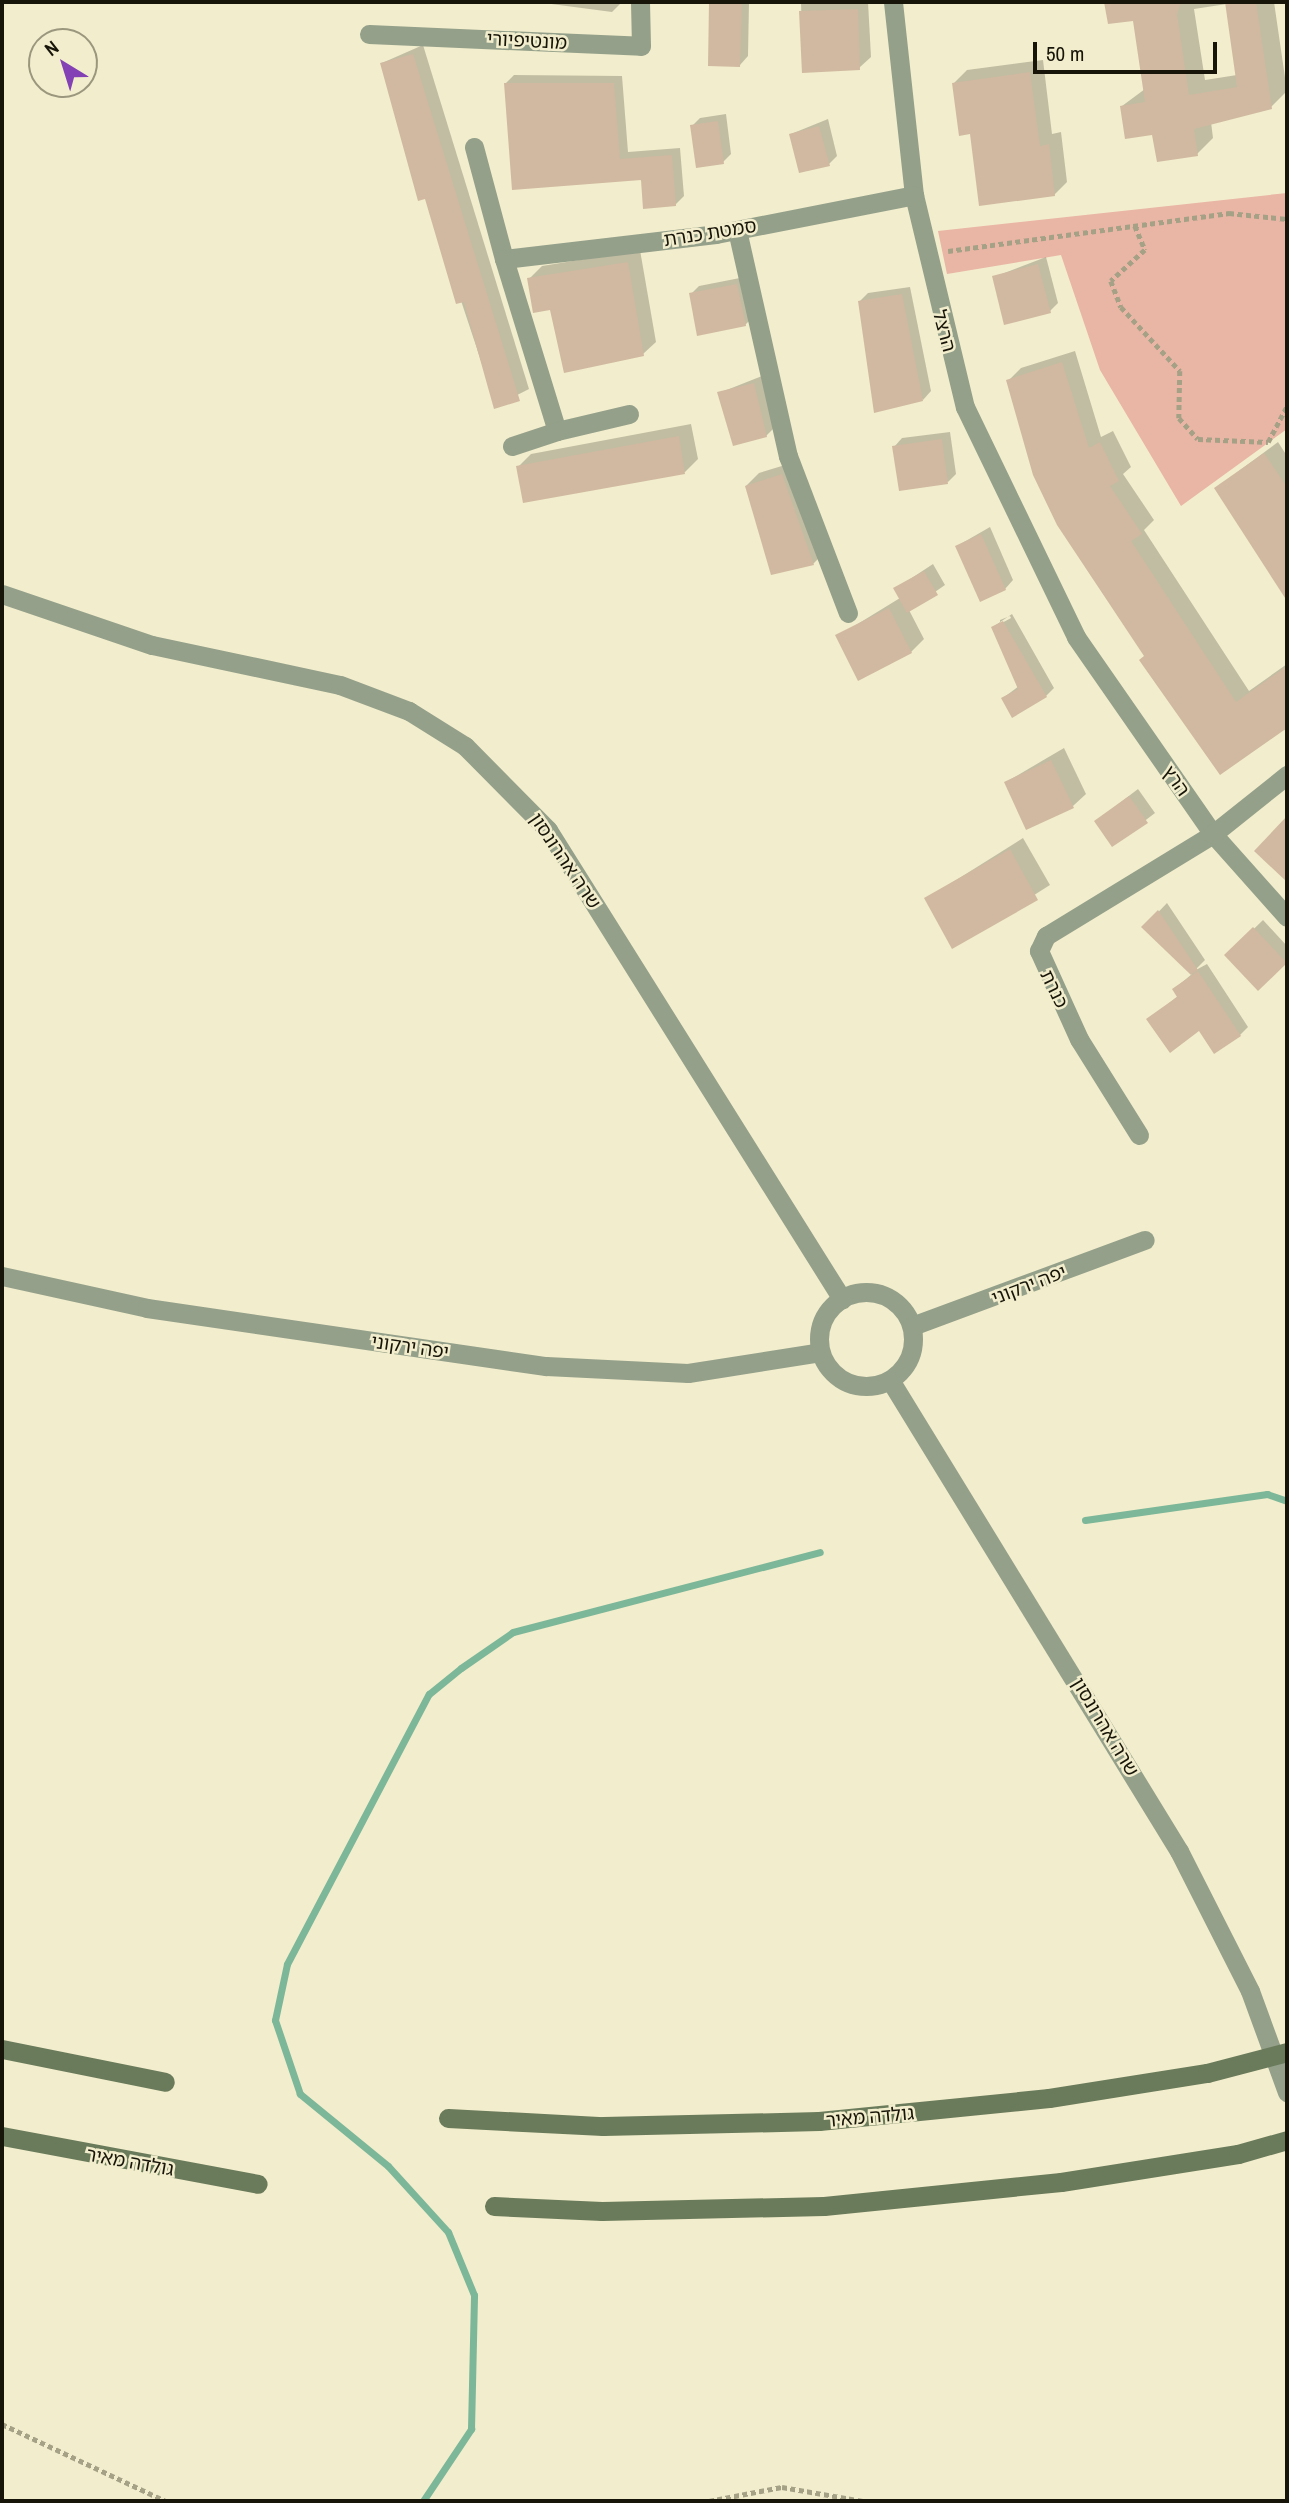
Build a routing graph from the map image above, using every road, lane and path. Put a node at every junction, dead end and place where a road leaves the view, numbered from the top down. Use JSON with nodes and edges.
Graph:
{"nodes":[{"id":1,"x":640,"y":2,"type":"edge"},
{"id":2,"x":893,"y":2,"type":"edge"},
{"id":3,"x":369,"y":34,"type":"dead end"},
{"id":4,"x":474,"y":147,"type":"dead end"},
{"id":5,"x":915,"y":195,"type":"junction"},
{"id":6,"x":1287,"y":219,"type":"edge"},
{"id":7,"x":1135,"y":226,"type":"junction"},
{"id":8,"x":737,"y":230,"type":"junction"},
{"id":9,"x":927,"y":254,"type":"junction"},
{"id":10,"x":504,"y":259,"type":"junction"},
{"id":11,"x":1285,"y":407,"type":"edge"},
{"id":12,"x":629,"y":414,"type":"dead end"},
{"id":13,"x":1287,"y":416,"type":"edge"},
{"id":14,"x":557,"y":431,"type":"junction"},
{"id":15,"x":512,"y":446,"type":"dead end"},
{"id":16,"x":2,"y":594,"type":"edge"},
{"id":17,"x":848,"y":614,"type":"dead end"},
{"id":18,"x":1076,"y":637,"type":"joint"},
{"id":19,"x":1287,"y":775,"type":"edge"},
{"id":20,"x":1213,"y":834,"type":"junction"},
{"id":21,"x":1287,"y":917,"type":"edge"},
{"id":22,"x":1139,"y":1135,"type":"dead end"},
{"id":23,"x":1145,"y":1240,"type":"dead end"},
{"id":24,"x":2,"y":1276,"type":"edge"},
{"id":25,"x":842,"y":1299,"type":"junction"},
{"id":26,"x":912,"y":1325,"type":"junction"},
{"id":27,"x":820,"y":1352,"type":"junction"},
{"id":28,"x":890,"y":1380,"type":"junction"},
{"id":29,"x":2,"y":2049,"type":"edge"},
{"id":30,"x":1281,"y":2054,"type":"edge"},
{"id":31,"x":165,"y":2082,"type":"dead end"},
{"id":32,"x":1287,"y":2092,"type":"edge"},
{"id":33,"x":448,"y":2119,"type":"dead end"},
{"id":34,"x":2,"y":2136,"type":"edge"},
{"id":35,"x":1287,"y":2140,"type":"edge"},
{"id":36,"x":258,"y":2184,"type":"dead end"},
{"id":37,"x":494,"y":2206,"type":"dead end"},
{"id":38,"x":2,"y":2424,"type":"edge"},
{"id":39,"x":166,"y":2501,"type":"edge"},
{"id":40,"x":709,"y":2501,"type":"edge"},
{"id":41,"x":863,"y":2501,"type":"edge"}],
"edges":[{"from":1,"to":3,"type":"street","name":"מונטיפיורי"},
{"from":2,"to":5,"type":"street","name":"הרצל"},
{"from":4,"to":10,"type":"street"},
{"from":5,"to":8,"type":"street","name":"סמטת כנרת"},
{"from":5,"to":9,"type":"street","name":"הרצל"},
{"from":6,"to":7,"type":"path"},
{"from":7,"to":9,"type":"path"},
{"from":7,"to":11,"type":"path"},
{"from":8,"to":10,"type":"street","name":"סמטת כנרת"},
{"from":8,"to":17,"type":"street"},
{"from":9,"to":18,"type":"street","name":"הרצל"},
{"from":10,"to":14,"type":"street"},
{"from":11,"to":13,"type":"path"},
{"from":12,"to":14,"type":"street"},
{"from":14,"to":15,"type":"street"},
{"from":16,"to":25,"type":"street","name":"שרה אהרונסון"},
{"from":18,"to":20,"type":"street","name":"הרץ"},
{"from":19,"to":20,"type":"street","name":"כנרת"},
{"from":20,"to":21,"type":"street","name":"הרץ"},
{"from":20,"to":22,"type":"street","name":"כנרת"},
{"from":23,"to":26,"type":"street","name":"יפה ירקוני"},
{"from":24,"to":27,"type":"street","name":"יפה ירקוני"},
{"from":25,"to":26,"type":"street"},
{"from":25,"to":27,"type":"street"},
{"from":26,"to":28,"type":"street"},
{"from":27,"to":28,"type":"street"},
{"from":28,"to":30,"type":"street","name":"שרה אהרונסון"},
{"from":29,"to":31,"type":"main road"},
{"from":30,"to":32,"type":"street","name":"שרה אהרונסון"},
{"from":30,"to":33,"type":"main road","name":"גולדה מאיר"},
{"from":34,"to":36,"type":"main road","name":"גולדה מאיר"},
{"from":35,"to":37,"type":"main road"},
{"from":38,"to":39,"type":"path"},
{"from":40,"to":41,"type":"path"}]}
